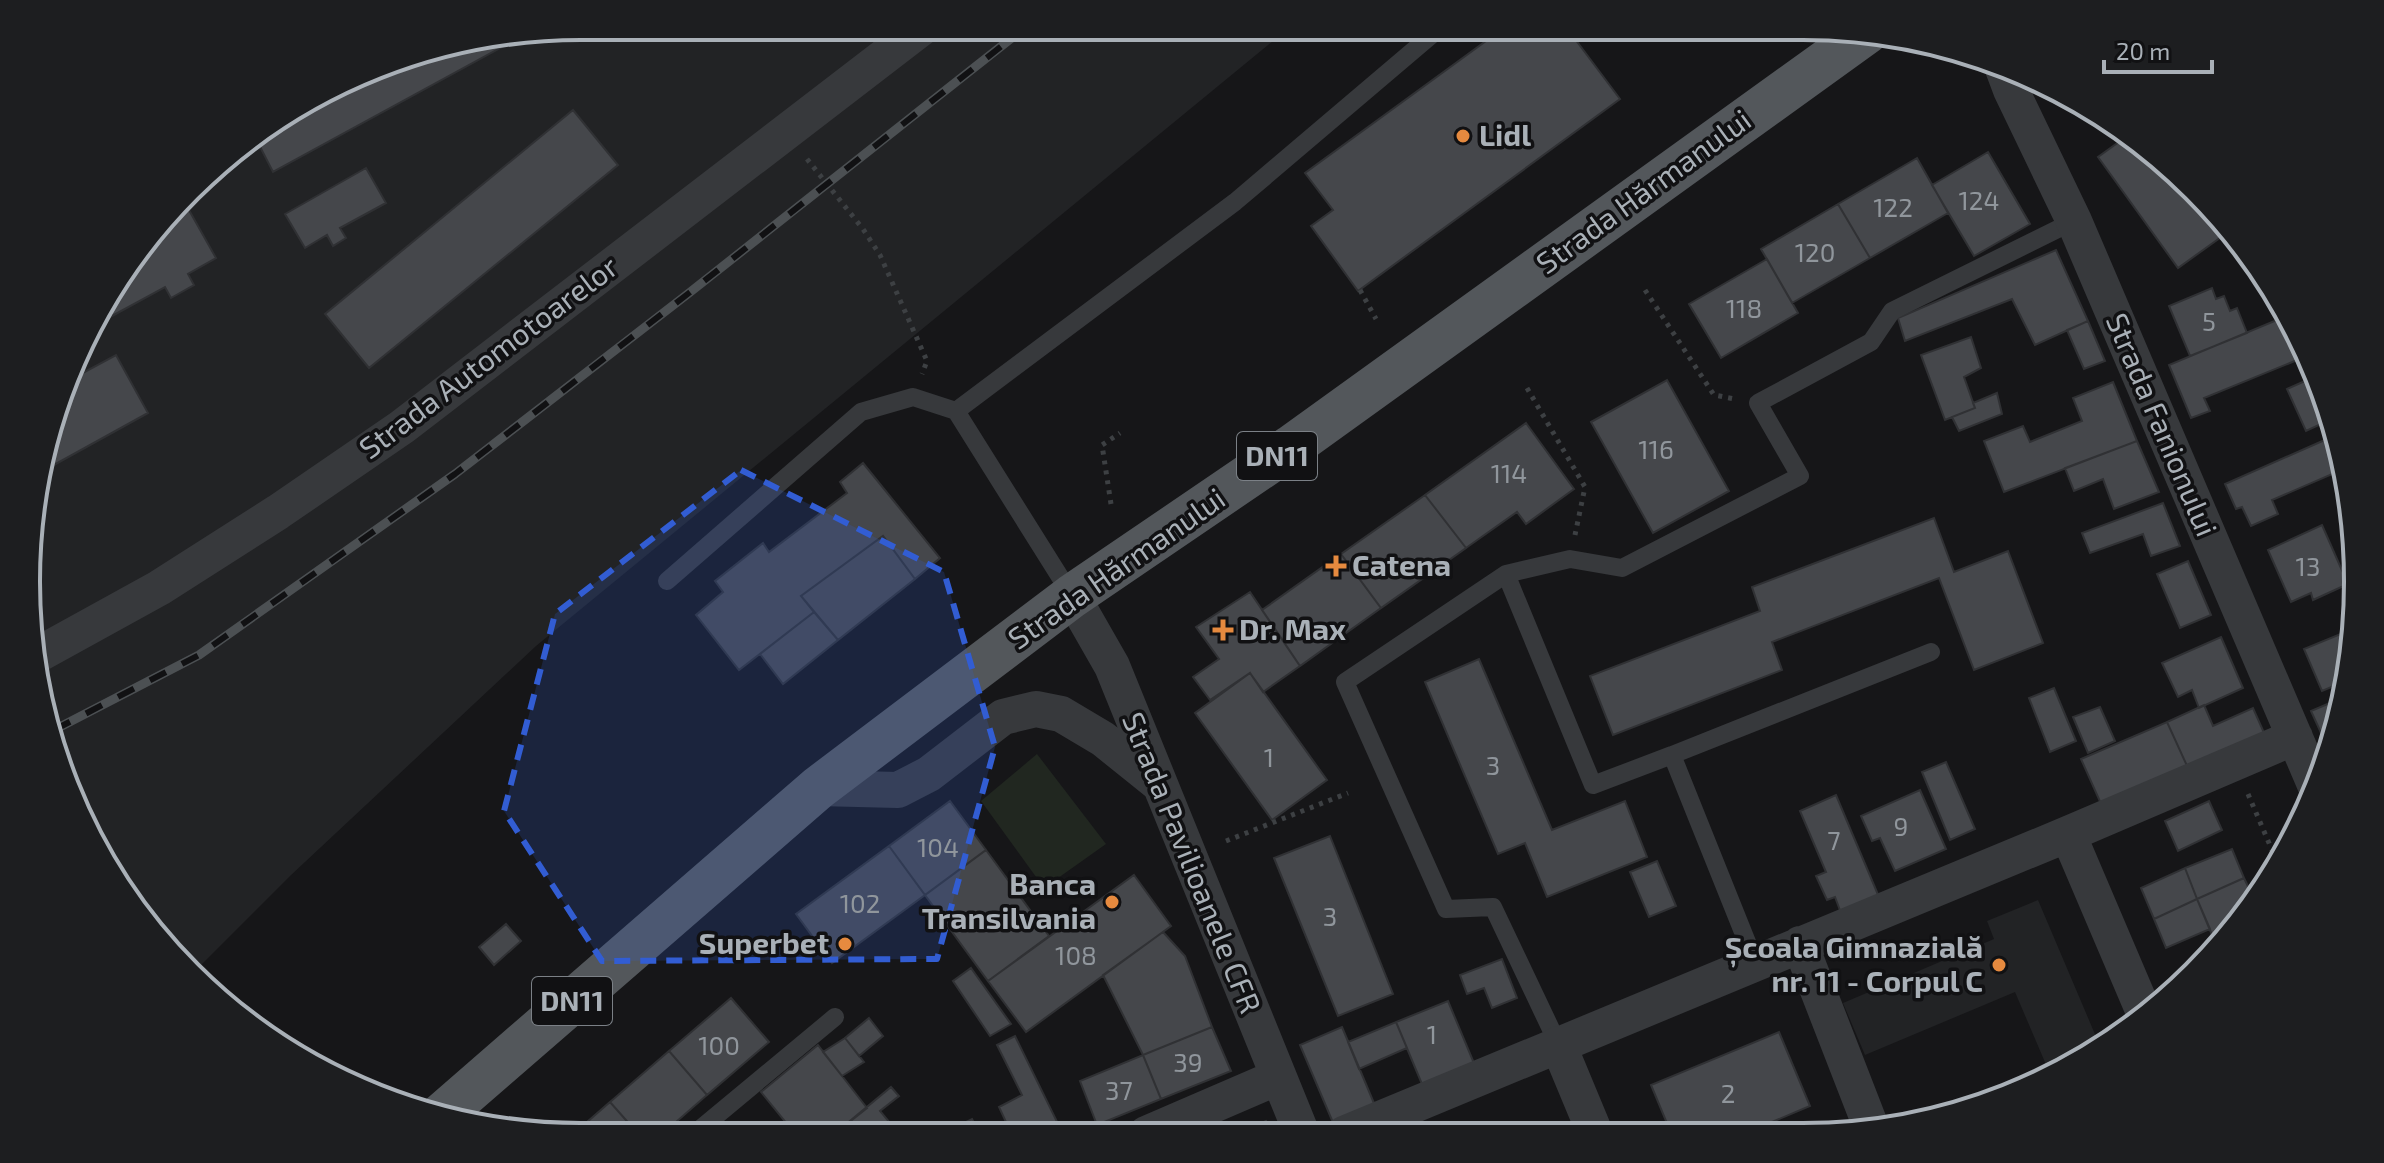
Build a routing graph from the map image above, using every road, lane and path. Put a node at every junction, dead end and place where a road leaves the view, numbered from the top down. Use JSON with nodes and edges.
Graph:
{"nodes":[{"id":1,"x":906,"y":40,"type":"edge"},
{"id":2,"x":1426,"y":40,"type":"edge"},
{"id":3,"x":1852,"y":43,"type":"edge"},
{"id":4,"x":2018,"y":85,"type":"edge"},
{"id":5,"x":785,"y":133,"type":"junction"},
{"id":6,"x":2074,"y":221,"type":"junction"},
{"id":7,"x":1360,"y":290,"type":"dead end"},
{"id":8,"x":1645,"y":290,"type":"dead end"},
{"id":9,"x":1376,"y":319,"type":"dead end"},
{"id":10,"x":1527,"y":388,"type":"dead end"},
{"id":11,"x":913,"y":397,"type":"junction"},
{"id":12,"x":1758,"y":403,"type":"junction"},
{"id":13,"x":956,"y":411,"type":"junction"},
{"id":14,"x":1120,"y":433,"type":"dead end"},
{"id":15,"x":1111,"y":504,"type":"dead end"},
{"id":16,"x":1570,"y":559,"type":"junction"},
{"id":17,"x":1506,"y":574,"type":"junction"},
{"id":18,"x":667,"y":581,"type":"dead end"},
{"id":19,"x":1072,"y":596,"type":"junction"},
{"id":20,"x":45,"y":651,"type":"edge"},
{"id":21,"x":1931,"y":652,"type":"dead end"},
{"id":22,"x":2295,"y":737,"type":"junction"},
{"id":23,"x":1672,"y":755,"type":"junction"},
{"id":24,"x":2309,"y":771,"type":"edge"},
{"id":25,"x":1160,"y":785,"type":"junction"},
{"id":26,"x":2245,"y":786,"type":"dead end"},
{"id":27,"x":818,"y":788,"type":"junction"},
{"id":28,"x":1348,"y":793,"type":"dead end"},
{"id":29,"x":2068,"y":834,"type":"junction"},
{"id":30,"x":1226,"y":841,"type":"dead end"},
{"id":31,"x":2272,"y":850,"type":"edge"},
{"id":32,"x":1800,"y":944,"type":"junction"},
{"id":33,"x":1755,"y":962,"type":"junction"},
{"id":34,"x":2141,"y":1004,"type":"edge"},
{"id":35,"x":835,"y":1017,"type":"dead end"},
{"id":36,"x":1558,"y":1044,"type":"junction"},
{"id":37,"x":1278,"y":1077,"type":"junction"},
{"id":38,"x":450,"y":1107,"type":"edge"},
{"id":39,"x":1868,"y":1119,"type":"edge"},
{"id":40,"x":707,"y":1123,"type":"edge"},
{"id":41,"x":1171,"y":1123,"type":"edge"},
{"id":42,"x":1297,"y":1123,"type":"edge"},
{"id":43,"x":1370,"y":1123,"type":"edge"},
{"id":44,"x":1591,"y":1123,"type":"edge"}],
"edges":[{"from":1,"to":5,"type":"street","name":"Strada Automotoarelor"},
{"from":2,"to":13,"type":"lane"},
{"from":3,"to":19,"type":"main road","name":"Strada Hărmanului","number":"DN11"},
{"from":4,"to":6,"type":"street","name":"Strada Fanionului"},
{"from":5,"to":11,"type":"path"},
{"from":5,"to":20,"type":"street","name":"Strada Automotoarelor"},
{"from":6,"to":12,"type":"lane"},
{"from":6,"to":22,"type":"street","name":"Strada Fanionului"},
{"from":7,"to":9,"type":"path"},
{"from":8,"to":12,"type":"path"},
{"from":10,"to":16,"type":"path"},
{"from":11,"to":13,"type":"lane"},
{"from":11,"to":18,"type":"lane"},
{"from":12,"to":16,"type":"lane"},
{"from":13,"to":19,"type":"lane"},
{"from":14,"to":15,"type":"path"},
{"from":16,"to":17,"type":"lane"},
{"from":17,"to":23,"type":"lane"},
{"from":17,"to":36,"type":"lane"},
{"from":19,"to":25,"type":"street","name":"Strada Pavilioanele CFR"},
{"from":19,"to":27,"type":"main road","name":"Strada Hărmanului","number":"DN11"},
{"from":21,"to":23,"type":"lane"},
{"from":22,"to":24,"type":"street","name":"Strada Fanionului"},
{"from":22,"to":29,"type":"street"},
{"from":23,"to":33,"type":"lane"},
{"from":25,"to":27,"type":"street"},
{"from":25,"to":37,"type":"street","name":"Strada Pavilioanele CFR"},
{"from":26,"to":31,"type":"path"},
{"from":27,"to":38,"type":"main road","name":"Strada Hărmanului","number":"DN11"},
{"from":28,"to":30,"type":"path"},
{"from":29,"to":32,"type":"street"},
{"from":29,"to":34,"type":"street"},
{"from":32,"to":33,"type":"street"},
{"from":32,"to":39,"type":"street"},
{"from":33,"to":36,"type":"street"},
{"from":35,"to":40,"type":"lane"},
{"from":36,"to":43,"type":"street"},
{"from":36,"to":44,"type":"street"},
{"from":37,"to":41,"type":"street"},
{"from":37,"to":42,"type":"street","name":"Strada Pavilioanele CFR"}]}
